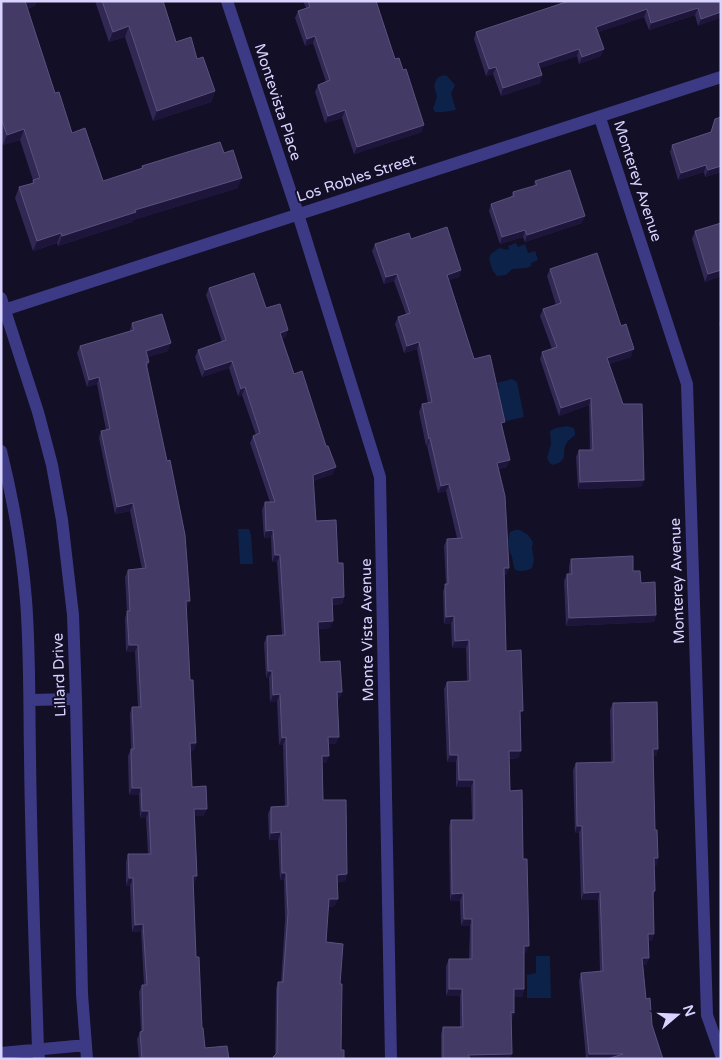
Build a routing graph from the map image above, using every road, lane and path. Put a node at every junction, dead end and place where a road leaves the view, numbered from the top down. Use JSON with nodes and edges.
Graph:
{"nodes":[{"id":1,"x":227,"y":1,"type":"edge"},
{"id":2,"x":721,"y":77,"type":"edge"},
{"id":3,"x":600,"y":118,"type":"junction"},
{"id":4,"x":298,"y":214,"type":"junction"},
{"id":5,"x":2,"y":307,"type":"edge"},
{"id":6,"x":1,"y":450,"type":"edge"},
{"id":7,"x":76,"y":699,"type":"junction"},
{"id":8,"x":30,"y":700,"type":"junction"},
{"id":9,"x":86,"y":1045,"type":"junction"},
{"id":10,"x":1,"y":1053,"type":"edge"},
{"id":11,"x":38,"y":1054,"type":"edge"},
{"id":12,"x":721,"y":1055,"type":"edge"},
{"id":13,"x":87,"y":1059,"type":"edge"},
{"id":14,"x":391,"y":1059,"type":"edge"}],
"edges":[{"from":1,"to":4,"type":"street","name":"Montevista Place"},
{"from":2,"to":3,"type":"street","name":"Los Robles Street"},
{"from":3,"to":4,"type":"street","name":"Los Robles Street"},
{"from":3,"to":12,"type":"street","name":"Monterey Avenue"},
{"from":4,"to":5,"type":"street","name":"Los Robles Street"},
{"from":4,"to":14,"type":"street","name":"Monte Vista Avenue"},
{"from":5,"to":7,"type":"street","name":"Lillard Drive"},
{"from":6,"to":8,"type":"street","name":"Lillard Drive"},
{"from":7,"to":8,"type":"street"},
{"from":7,"to":9,"type":"street","name":"Lillard Drive"},
{"from":8,"to":11,"type":"street","name":"Lillard Drive"},
{"from":9,"to":11,"type":"street"},
{"from":9,"to":13,"type":"street","name":"Lillard Drive"},
{"from":10,"to":11,"type":"street"}]}
